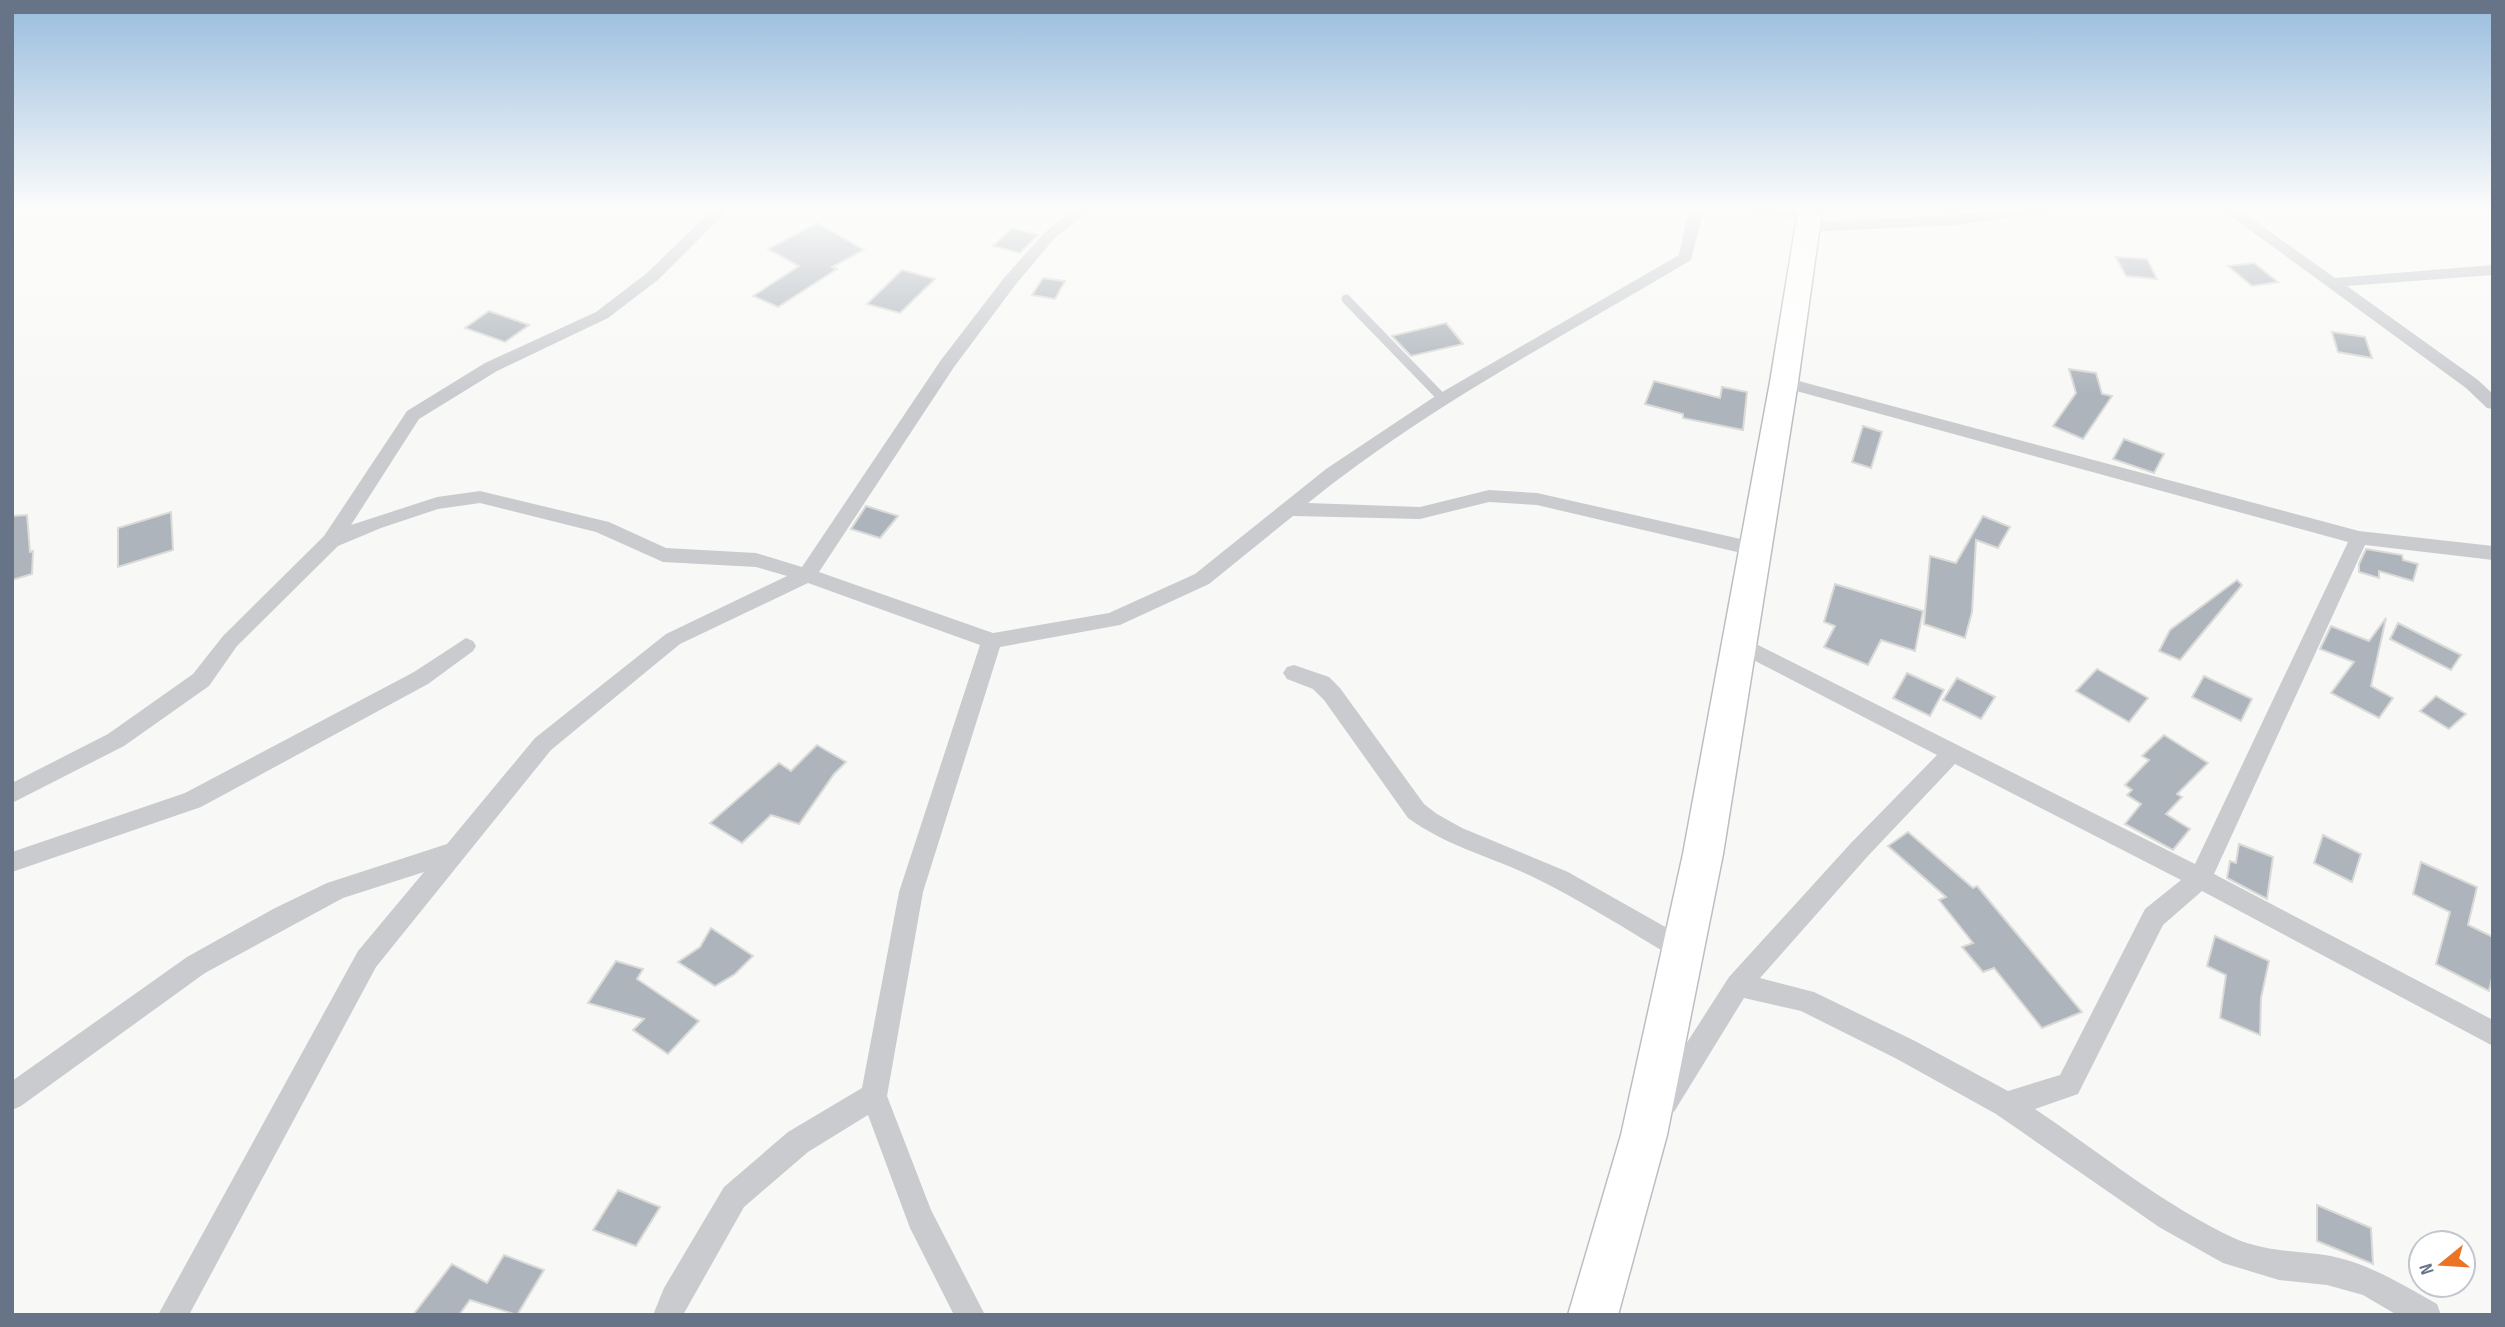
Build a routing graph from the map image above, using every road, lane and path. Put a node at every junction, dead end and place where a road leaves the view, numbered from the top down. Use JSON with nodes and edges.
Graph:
{"nodes":[{"id":1,"x":659,"y":270,"type":"edge"},
{"id":2,"x":1020,"y":270,"type":"edge"},
{"id":3,"x":1664,"y":270,"type":"edge"},
{"id":4,"x":1800,"y":270,"type":"edge"},
{"id":5,"x":2313,"y":270,"type":"edge"},
{"id":6,"x":2493,"y":270,"type":"edge"},
{"id":7,"x":2330,"y":282,"type":"junction"},
{"id":8,"x":1346,"y":299,"type":"dead end"},
{"id":9,"x":1784,"y":382,"type":"junction"},
{"id":10,"x":2493,"y":383,"type":"edge"},
{"id":11,"x":2472,"y":384,"type":"junction"},
{"id":12,"x":1443,"y":399,"type":"junction"},
{"id":13,"x":2493,"y":404,"type":"edge"},
{"id":14,"x":1289,"y":509,"type":"junction"},
{"id":15,"x":2359,"y":538,"type":"junction"},
{"id":16,"x":331,"y":541,"type":"junction"},
{"id":17,"x":1754,"y":549,"type":"junction"},
{"id":18,"x":2493,"y":553,"type":"edge"},
{"id":19,"x":807,"y":575,"type":"junction"},
{"id":20,"x":992,"y":641,"type":"junction"},
{"id":21,"x":1737,"y":643,"type":"junction"},
{"id":22,"x":467,"y":646,"type":"dead end"},
{"id":23,"x":1294,"y":673,"type":"dead end"},
{"id":24,"x":1951,"y":754,"type":"junction"},
{"id":25,"x":12,"y":794,"type":"edge"},
{"id":26,"x":454,"y":852,"type":"junction"},
{"id":27,"x":12,"y":862,"type":"edge"},
{"id":28,"x":2200,"y":878,"type":"junction"},
{"id":29,"x":1683,"y":950,"type":"junction"},
{"id":30,"x":1738,"y":985,"type":"junction"},
{"id":31,"x":2493,"y":1034,"type":"edge"},
{"id":32,"x":874,"y":1096,"type":"junction"},
{"id":33,"x":12,"y":1097,"type":"edge"},
{"id":34,"x":2006,"y":1105,"type":"junction"},
{"id":35,"x":1644,"y":1135,"type":"junction"},
{"id":36,"x":173,"y":1315,"type":"edge"},
{"id":37,"x":668,"y":1315,"type":"edge"},
{"id":38,"x":970,"y":1315,"type":"edge"},
{"id":39,"x":1593,"y":1315,"type":"edge"},
{"id":40,"x":2426,"y":1315,"type":"edge"}],
"edges":[{"from":1,"to":16,"type":"street"},
{"from":2,"to":19,"type":"street"},
{"from":3,"to":12,"type":"street"},
{"from":4,"to":9,"type":"main road"},
{"from":5,"to":7,"type":"street"},
{"from":6,"to":7,"type":"street"},
{"from":7,"to":11,"type":"street"},
{"from":8,"to":12,"type":"lane"},
{"from":9,"to":15,"type":"street"},
{"from":9,"to":17,"type":"main road"},
{"from":10,"to":11,"type":"street"},
{"from":11,"to":13,"type":"street"},
{"from":12,"to":14,"type":"street"},
{"from":14,"to":17,"type":"street"},
{"from":14,"to":20,"type":"street"},
{"from":15,"to":18,"type":"street"},
{"from":15,"to":28,"type":"street"},
{"from":16,"to":19,"type":"street"},
{"from":16,"to":25,"type":"street"},
{"from":17,"to":21,"type":"main road"},
{"from":19,"to":20,"type":"street"},
{"from":19,"to":26,"type":"street"},
{"from":20,"to":32,"type":"street"},
{"from":21,"to":24,"type":"street"},
{"from":21,"to":29,"type":"main road"},
{"from":22,"to":27,"type":"street"},
{"from":23,"to":29,"type":"street"},
{"from":24,"to":28,"type":"street"},
{"from":24,"to":30,"type":"street"},
{"from":26,"to":33,"type":"street"},
{"from":26,"to":36,"type":"street"},
{"from":28,"to":31,"type":"street"},
{"from":28,"to":34,"type":"street"},
{"from":29,"to":35,"type":"main road"},
{"from":30,"to":34,"type":"street"},
{"from":30,"to":35,"type":"street"},
{"from":32,"to":37,"type":"street"},
{"from":32,"to":38,"type":"street"},
{"from":34,"to":40,"type":"street"},
{"from":35,"to":39,"type":"main road"}]}
